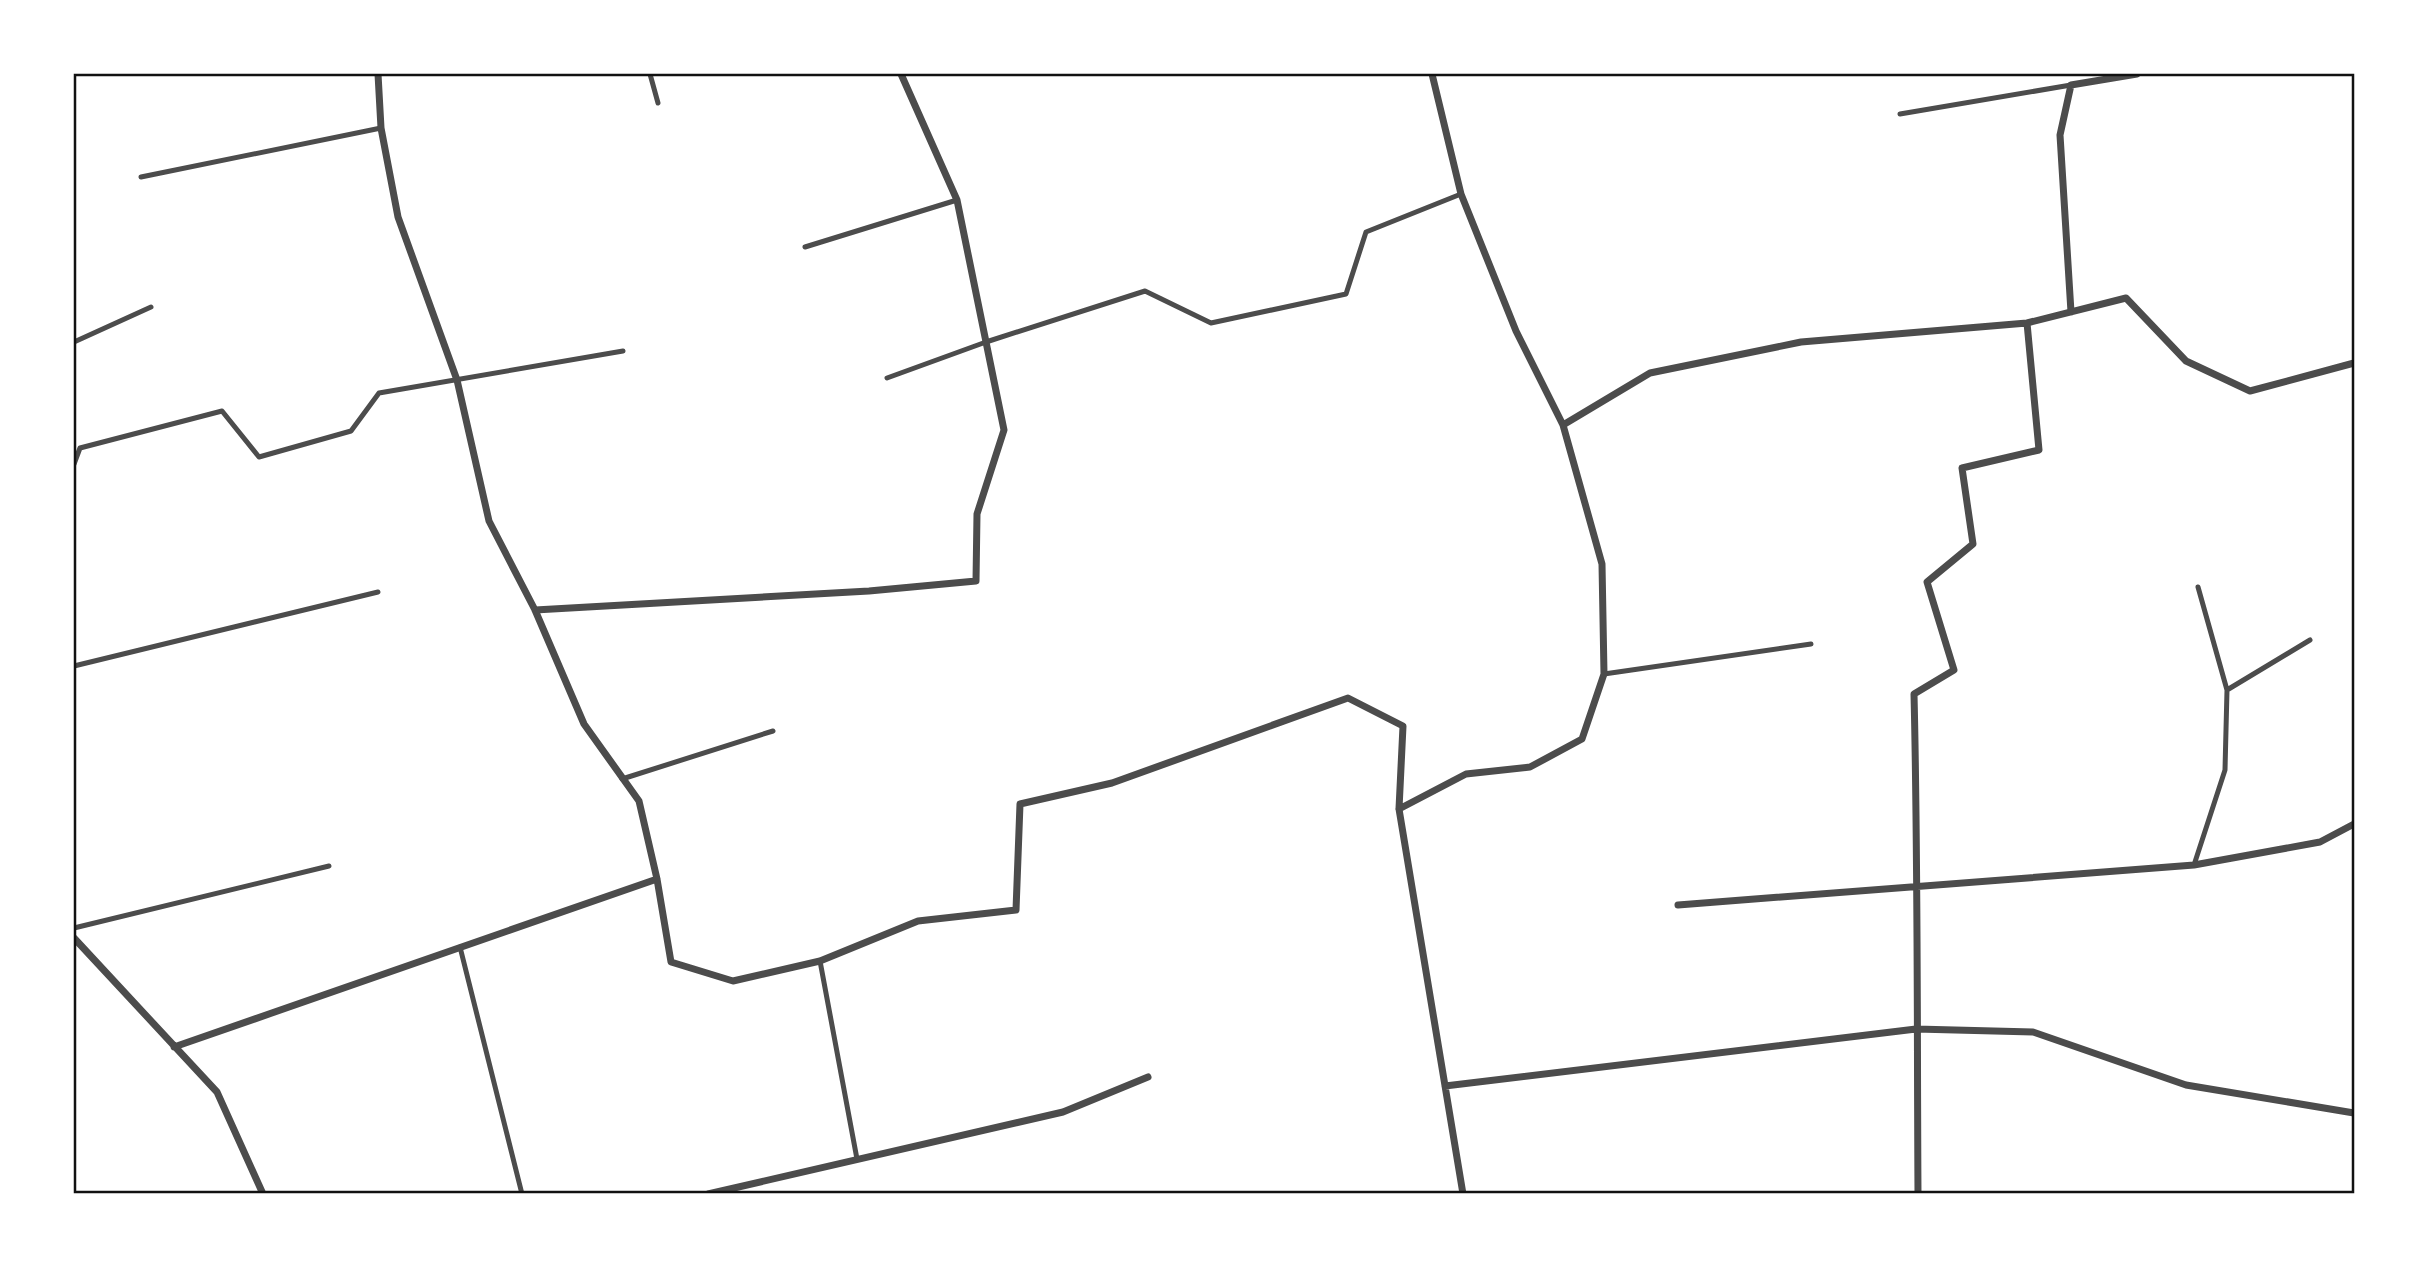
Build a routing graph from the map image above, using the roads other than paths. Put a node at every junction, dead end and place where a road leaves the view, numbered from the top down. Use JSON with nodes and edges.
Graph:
{"nodes":[{"id":1,"x":377,"y":74,"type":"edge"},
{"id":2,"x":650,"y":74,"type":"edge"},
{"id":3,"x":901,"y":74,"type":"edge"},
{"id":4,"x":1432,"y":74,"type":"edge"},
{"id":5,"x":2137,"y":74,"type":"edge"},
{"id":6,"x":2071,"y":85,"type":"junction"},
{"id":7,"x":658,"y":103,"type":"dead end"},
{"id":8,"x":1900,"y":114,"type":"dead end"},
{"id":9,"x":380,"y":128,"type":"junction"},
{"id":10,"x":141,"y":177,"type":"dead end"},
{"id":11,"x":1461,"y":194,"type":"junction"},
{"id":12,"x":957,"y":200,"type":"junction"},
{"id":13,"x":805,"y":247,"type":"dead end"},
{"id":14,"x":151,"y":307,"type":"dead end"},
{"id":15,"x":2071,"y":312,"type":"junction"},
{"id":16,"x":2027,"y":323,"type":"junction"},
{"id":17,"x":74,"y":342,"type":"edge"},
{"id":18,"x":986,"y":342,"type":"junction"},
{"id":19,"x":623,"y":351,"type":"dead end"},
{"id":20,"x":2354,"y":363,"type":"edge"},
{"id":21,"x":887,"y":378,"type":"dead end"},
{"id":22,"x":457,"y":380,"type":"junction"},
{"id":23,"x":1563,"y":425,"type":"junction"},
{"id":24,"x":74,"y":464,"type":"edge"},
{"id":25,"x":2197,"y":587,"type":"dead end"},
{"id":26,"x":378,"y":592,"type":"dead end"},
{"id":27,"x":535,"y":610,"type":"junction"},
{"id":28,"x":2310,"y":640,"type":"dead end"},
{"id":29,"x":1811,"y":644,"type":"dead end"},
{"id":30,"x":74,"y":666,"type":"edge"},
{"id":31,"x":1604,"y":674,"type":"junction"},
{"id":32,"x":2227,"y":690,"type":"junction"},
{"id":33,"x":773,"y":731,"type":"dead end"},
{"id":34,"x":622,"y":779,"type":"junction"},
{"id":35,"x":1399,"y":809,"type":"junction"},
{"id":36,"x":2354,"y":824,"type":"edge"},
{"id":37,"x":2194,"y":865,"type":"junction"},
{"id":38,"x":329,"y":866,"type":"dead end"},
{"id":39,"x":657,"y":879,"type":"junction"},
{"id":40,"x":1918,"y":886,"type":"junction"},
{"id":41,"x":1678,"y":905,"type":"dead end"},
{"id":42,"x":74,"y":928,"type":"edge"},
{"id":43,"x":74,"y":938,"type":"edge"},
{"id":44,"x":460,"y":947,"type":"junction"},
{"id":45,"x":820,"y":961,"type":"junction"},
{"id":46,"x":1916,"y":1029,"type":"junction"},
{"id":47,"x":174,"y":1046,"type":"junction"},
{"id":48,"x":1148,"y":1077,"type":"dead end"},
{"id":49,"x":1445,"y":1086,"type":"junction"},
{"id":50,"x":2354,"y":1113,"type":"edge"},
{"id":51,"x":857,"y":1159,"type":"junction"},
{"id":52,"x":262,"y":1194,"type":"edge"},
{"id":53,"x":522,"y":1194,"type":"edge"},
{"id":54,"x":708,"y":1194,"type":"edge"},
{"id":55,"x":1463,"y":1194,"type":"edge"},
{"id":56,"x":1918,"y":1194,"type":"edge"}],
"edges":[{"from":1,"to":9,"type":"street"},
{"from":2,"to":7,"type":"lane"},
{"from":3,"to":12,"type":"street"},
{"from":4,"to":11,"type":"street"},
{"from":5,"to":6,"type":"street"},
{"from":6,"to":8,"type":"lane"},
{"from":6,"to":15,"type":"street"},
{"from":9,"to":10,"type":"lane"},
{"from":9,"to":22,"type":"street"},
{"from":11,"to":18,"type":"lane"},
{"from":11,"to":23,"type":"street"},
{"from":12,"to":13,"type":"lane"},
{"from":12,"to":18,"type":"street"},
{"from":14,"to":17,"type":"lane"},
{"from":15,"to":16,"type":"street"},
{"from":15,"to":20,"type":"street"},
{"from":16,"to":23,"type":"street"},
{"from":16,"to":40,"type":"street"},
{"from":18,"to":21,"type":"lane"},
{"from":18,"to":27,"type":"street"},
{"from":19,"to":22,"type":"lane"},
{"from":22,"to":24,"type":"lane"},
{"from":22,"to":27,"type":"street"},
{"from":23,"to":31,"type":"street"},
{"from":25,"to":32,"type":"lane"},
{"from":26,"to":30,"type":"lane"},
{"from":27,"to":34,"type":"street"},
{"from":28,"to":32,"type":"lane"},
{"from":29,"to":31,"type":"lane"},
{"from":31,"to":35,"type":"street"},
{"from":32,"to":37,"type":"lane"},
{"from":33,"to":34,"type":"lane"},
{"from":34,"to":39,"type":"street"},
{"from":35,"to":45,"type":"street"},
{"from":35,"to":49,"type":"street"},
{"from":36,"to":37,"type":"street"},
{"from":37,"to":40,"type":"street"},
{"from":38,"to":42,"type":"lane"},
{"from":39,"to":44,"type":"street"},
{"from":39,"to":45,"type":"street"},
{"from":40,"to":41,"type":"street"},
{"from":40,"to":46,"type":"street"},
{"from":43,"to":47,"type":"street"},
{"from":44,"to":47,"type":"street"},
{"from":44,"to":53,"type":"lane"},
{"from":45,"to":51,"type":"lane"},
{"from":46,"to":49,"type":"street"},
{"from":46,"to":50,"type":"street"},
{"from":46,"to":56,"type":"street"},
{"from":47,"to":52,"type":"street"},
{"from":48,"to":51,"type":"street"},
{"from":49,"to":55,"type":"street"},
{"from":51,"to":54,"type":"street"}]}
